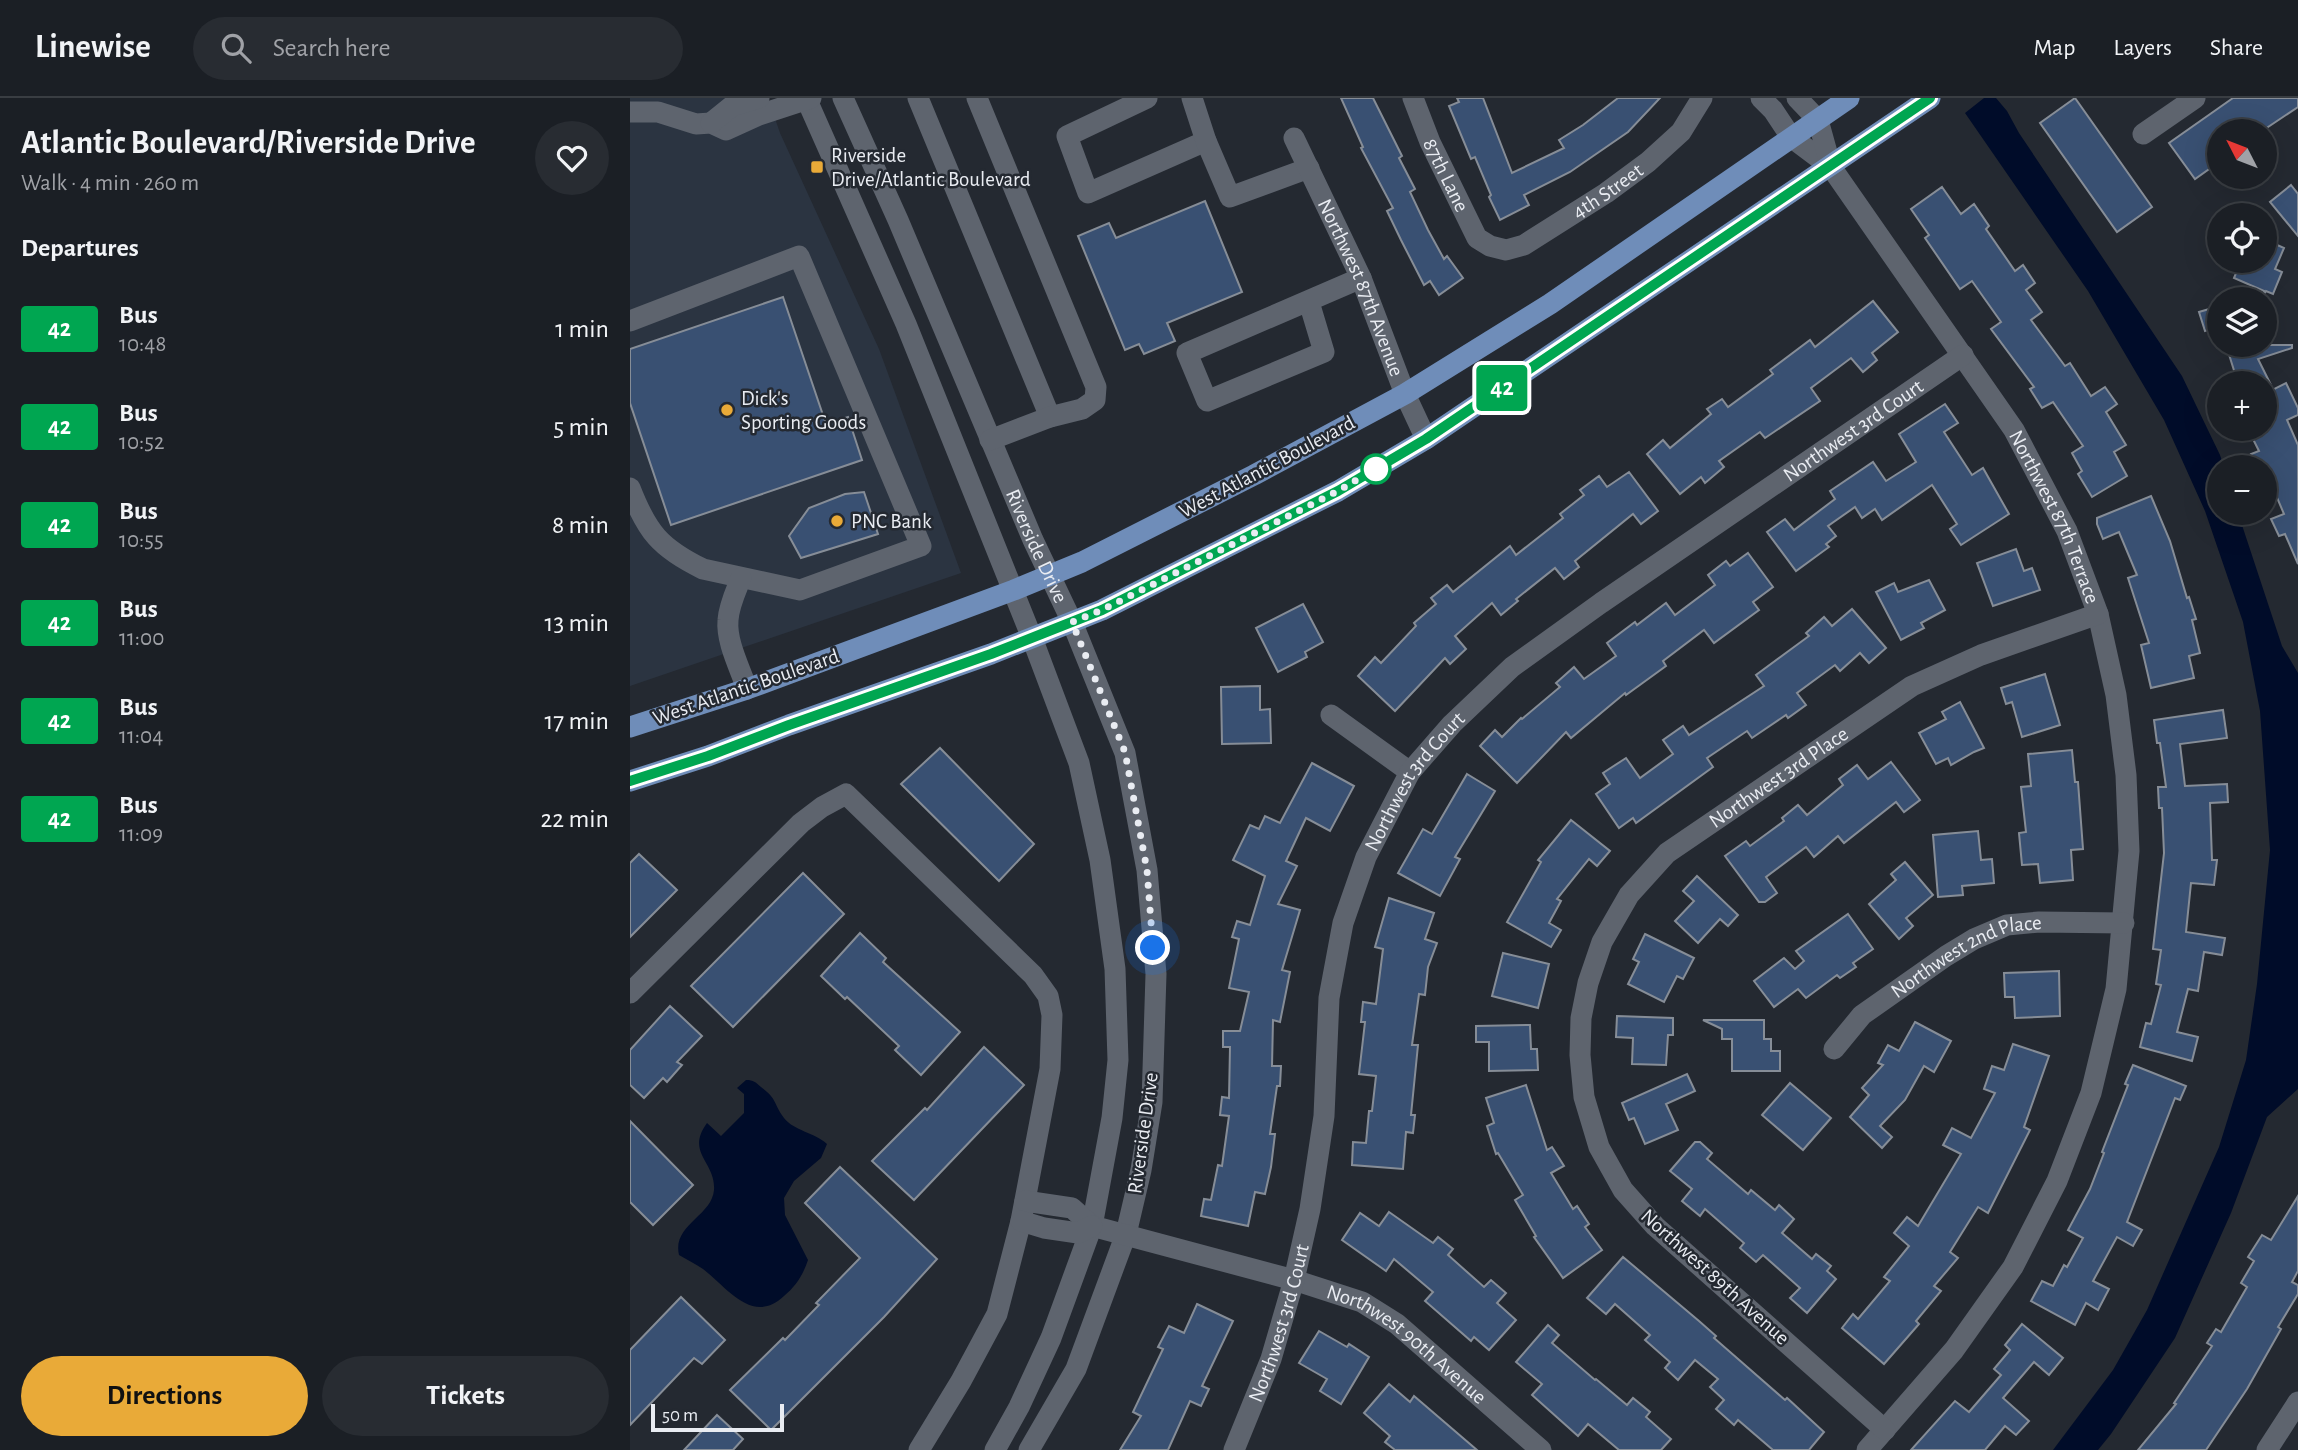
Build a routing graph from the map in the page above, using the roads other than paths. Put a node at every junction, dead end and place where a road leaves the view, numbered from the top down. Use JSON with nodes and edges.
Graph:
{"nodes":[{"id":1,"x":759,"y":98,"type":"edge"},
{"id":2,"x":808,"y":98,"type":"edge"},
{"id":3,"x":843,"y":98,"type":"edge"},
{"id":4,"x":918,"y":98,"type":"edge"},
{"id":5,"x":978,"y":98,"type":"edge"},
{"id":6,"x":1147,"y":98,"type":"edge"},
{"id":7,"x":1192,"y":98,"type":"edge"},
{"id":8,"x":1413,"y":98,"type":"edge"},
{"id":9,"x":1702,"y":98,"type":"edge"},
{"id":10,"x":1761,"y":98,"type":"edge"},
{"id":11,"x":1797,"y":98,"type":"edge"},
{"id":12,"x":1849,"y":98,"type":"edge"},
{"id":13,"x":1930,"y":98,"type":"edge"},
{"id":14,"x":2195,"y":98,"type":"edge"},
{"id":15,"x":630,"y":112,"type":"edge"},
{"id":16,"x":1818,"y":120,"type":"junction"},
{"id":17,"x":711,"y":123,"type":"junction"},
{"id":18,"x":2143,"y":134,"type":"dead end"},
{"id":19,"x":1791,"y":137,"type":"junction"},
{"id":20,"x":1294,"y":138,"type":"dead end"},
{"id":21,"x":1206,"y":141,"type":"junction"},
{"id":22,"x":1831,"y":167,"type":"junction"},
{"id":23,"x":1309,"y":168,"type":"junction"},
{"id":24,"x":1490,"y":246,"type":"joint"},
{"id":25,"x":1361,"y":278,"type":"junction"},
{"id":26,"x":1309,"y":302,"type":"junction"},
{"id":27,"x":630,"y":321,"type":"edge"},
{"id":28,"x":1963,"y":355,"type":"junction"},
{"id":29,"x":1405,"y":394,"type":"junction"},
{"id":30,"x":1050,"y":417,"type":"junction"},
{"id":31,"x":1426,"y":439,"type":"junction"},
{"id":32,"x":990,"y":440,"type":"junction"},
{"id":33,"x":630,"y":488,"type":"edge"},
{"id":34,"x":1050,"y":575,"type":"junction"},
{"id":35,"x":741,"y":578,"type":"junction"},
{"id":36,"x":1014,"y":590,"type":"junction"},
{"id":37,"x":2098,"y":614,"type":"junction"},
{"id":38,"x":1072,"y":622,"type":"junction"},
{"id":39,"x":1032,"y":638,"type":"junction"},
{"id":40,"x":747,"y":689,"type":"junction"},
{"id":41,"x":1331,"y":715,"type":"dead end"},
{"id":42,"x":630,"y":727,"type":"edge"},
{"id":43,"x":1410,"y":772,"type":"junction"},
{"id":44,"x":630,"y":781,"type":"edge"},
{"id":45,"x":2124,"y":923,"type":"junction"},
{"id":46,"x":630,"y":993,"type":"edge"},
{"id":47,"x":1834,"y":1049,"type":"dead end"},
{"id":48,"x":1580,"y":1055,"type":"joint"},
{"id":49,"x":1023,"y":1211,"type":"junction"},
{"id":50,"x":1092,"y":1226,"type":"junction"},
{"id":51,"x":1126,"y":1234,"type":"junction"},
{"id":52,"x":1294,"y":1280,"type":"junction"},
{"id":53,"x":2298,"y":1402,"type":"edge"},
{"id":54,"x":1885,"y":1430,"type":"junction"},
{"id":55,"x":919,"y":1450,"type":"edge"},
{"id":56,"x":995,"y":1450,"type":"edge"},
{"id":57,"x":1029,"y":1450,"type":"edge"},
{"id":58,"x":1234,"y":1450,"type":"edge"},
{"id":59,"x":1541,"y":1450,"type":"edge"},
{"id":60,"x":1867,"y":1450,"type":"edge"},
{"id":61,"x":2267,"y":1450,"type":"edge"}],
"edges":[{"from":1,"to":17,"type":"street"},
{"from":2,"to":17,"type":"street"},
{"from":2,"to":36,"type":"street","name":"Riverside Drive"},
{"from":3,"to":32,"type":"street","name":"Riverside Drive"},
{"from":4,"to":30,"type":"street"},
{"from":5,"to":30,"type":"street"},
{"from":6,"to":21,"type":"street"},
{"from":7,"to":21,"type":"street"},
{"from":8,"to":24,"type":"street","name":"87th Lane"},
{"from":9,"to":24,"type":"street","name":"4th Street"},
{"from":10,"to":19,"type":"street","name":"Northwest 87th Terrace"},
{"from":11,"to":16,"type":"street","name":"Northwest 87th Terrace"},
{"from":12,"to":16,"type":"main road","name":"West Atlantic Boulevard"},
{"from":13,"to":22,"type":"main road"},
{"from":14,"to":18,"type":"street"},
{"from":15,"to":17,"type":"street"},
{"from":16,"to":19,"type":"main road","name":"West Atlantic Boulevard"},
{"from":16,"to":22,"type":"street","name":"Northwest 87th Terrace"},
{"from":19,"to":22,"type":"street","name":"Northwest 87th Terrace"},
{"from":19,"to":29,"type":"main road","name":"West Atlantic Boulevard"},
{"from":20,"to":23,"type":"street","name":"Northwest 87th Avenue"},
{"from":21,"to":23,"type":"street"},
{"from":22,"to":28,"type":"street","name":"Northwest 87th Terrace"},
{"from":22,"to":31,"type":"main road"},
{"from":23,"to":25,"type":"street","name":"Northwest 87th Avenue"},
{"from":25,"to":26,"type":"street"},
{"from":25,"to":29,"type":"street","name":"Northwest 87th Avenue"},
{"from":26,"to":26,"type":"street"},
{"from":27,"to":35,"type":"street"},
{"from":28,"to":37,"type":"street","name":"Northwest 87th Terrace"},
{"from":28,"to":43,"type":"street","name":"Northwest 3rd Court"},
{"from":29,"to":31,"type":"street","name":"Northwest 87th Avenue"},
{"from":29,"to":34,"type":"main road","name":"West Atlantic Boulevard"},
{"from":30,"to":32,"type":"street"},
{"from":31,"to":38,"type":"main road"},
{"from":32,"to":34,"type":"street","name":"Riverside Drive"},
{"from":33,"to":35,"type":"street"},
{"from":34,"to":36,"type":"main road","name":"West Atlantic Boulevard"},
{"from":34,"to":38,"type":"street","name":"Riverside Drive"},
{"from":35,"to":40,"type":"street"},
{"from":36,"to":39,"type":"street","name":"Riverside Drive"},
{"from":36,"to":40,"type":"main road","name":"West Atlantic Boulevard"},
{"from":37,"to":45,"type":"street","name":"Northwest 87th Terrace"},
{"from":37,"to":48,"type":"street","name":"Northwest 3rd Place"},
{"from":38,"to":39,"type":"main road"},
{"from":38,"to":51,"type":"street","name":"Riverside Drive"},
{"from":39,"to":44,"type":"main road"},
{"from":39,"to":50,"type":"street","name":"Riverside Drive"},
{"from":40,"to":42,"type":"main road","name":"West Atlantic Boulevard"},
{"from":41,"to":43,"type":"street"},
{"from":43,"to":52,"type":"street","name":"Northwest 3rd Court"},
{"from":45,"to":47,"type":"street","name":"Northwest 2nd Place"},
{"from":45,"to":54,"type":"street","name":"Northwest 87th Terrace"},
{"from":46,"to":49,"type":"street"},
{"from":48,"to":54,"type":"street","name":"Northwest 89th Avenue"},
{"from":49,"to":50,"type":"street"},
{"from":49,"to":55,"type":"street"},
{"from":50,"to":51,"type":"street","name":"Northwest 90th Avenue"},
{"from":50,"to":56,"type":"street","name":"Riverside Drive"},
{"from":51,"to":52,"type":"street","name":"Northwest 90th Avenue"},
{"from":51,"to":57,"type":"street","name":"Riverside Drive"},
{"from":52,"to":58,"type":"street","name":"Northwest 3rd Court"},
{"from":52,"to":59,"type":"street","name":"Northwest 90th Avenue"},
{"from":53,"to":61,"type":"street"},
{"from":54,"to":60,"type":"street","name":"Northwest 87th Terrace"}]}
